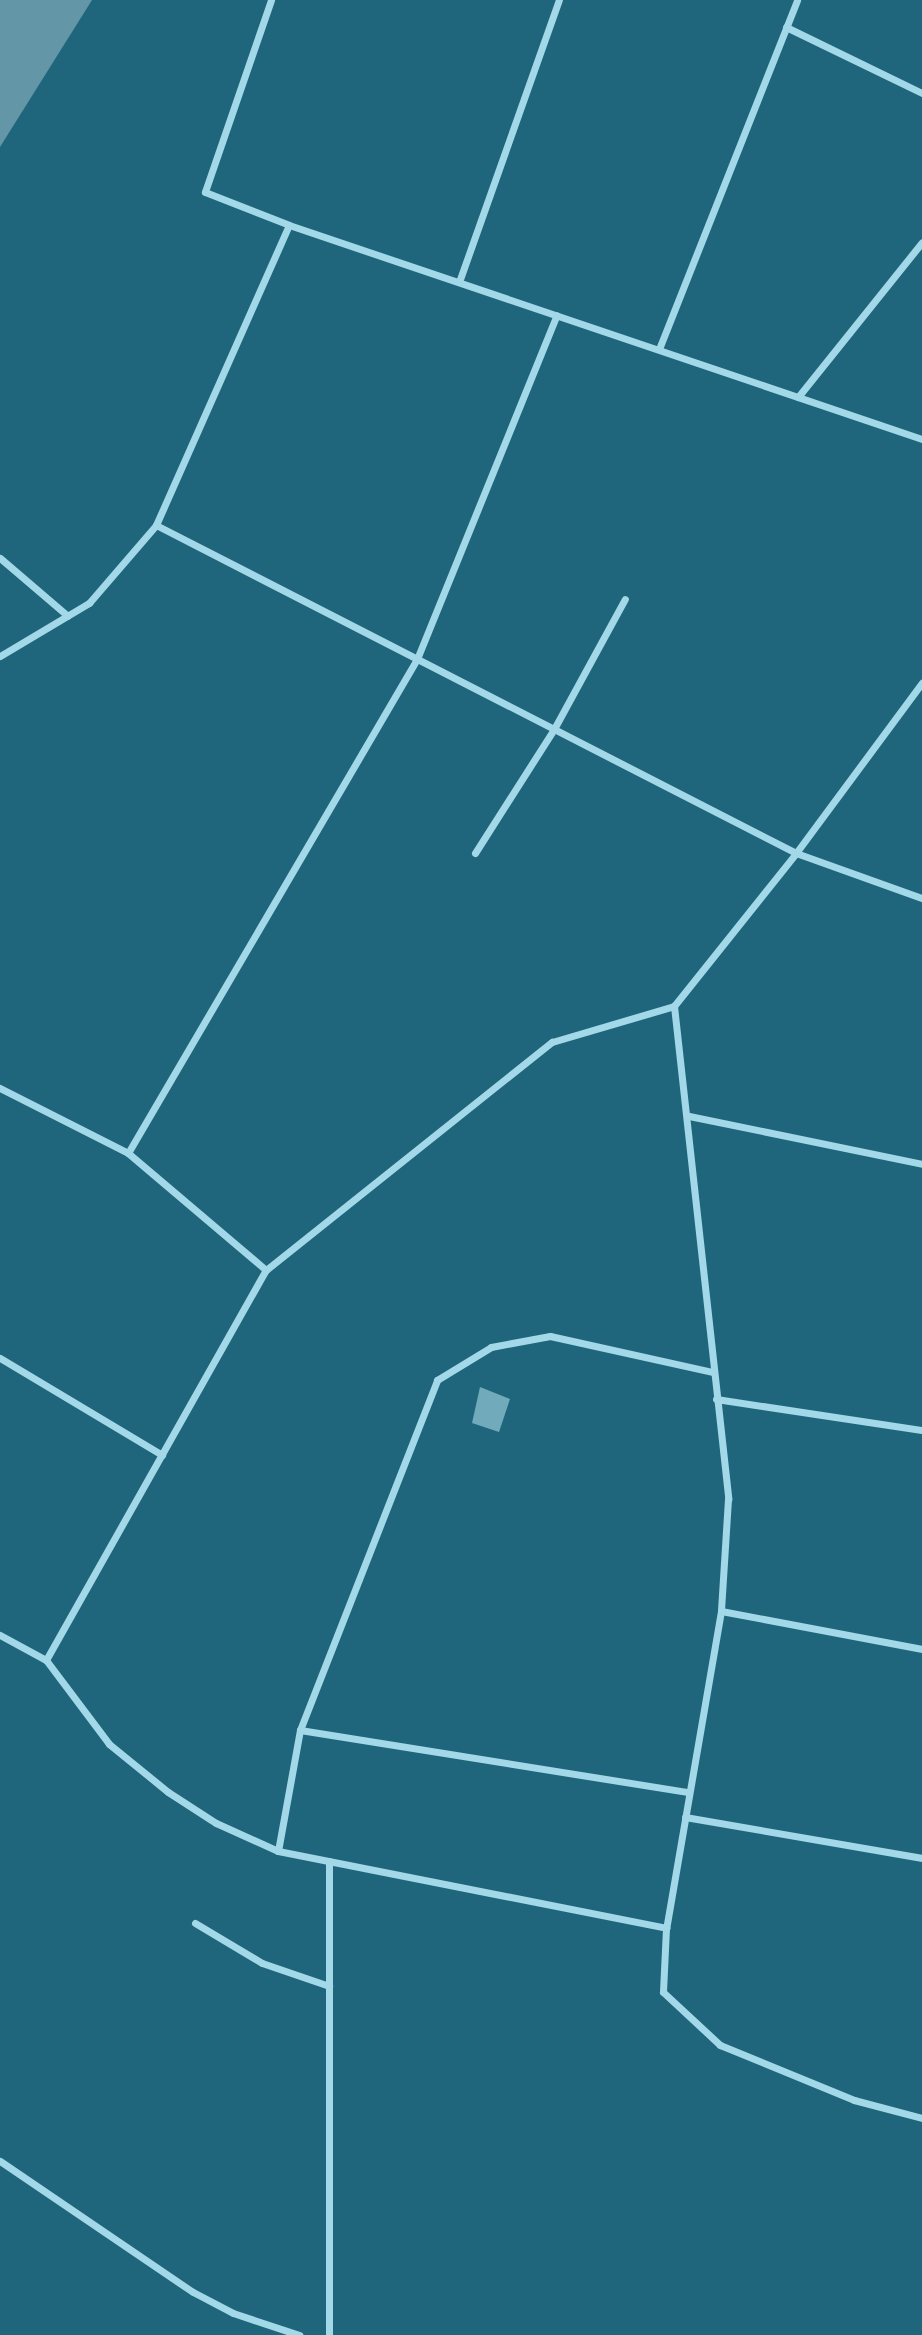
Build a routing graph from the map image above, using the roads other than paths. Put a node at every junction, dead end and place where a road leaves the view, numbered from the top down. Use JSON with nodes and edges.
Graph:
{"nodes":[{"id":1,"x":271,"y":0,"type":"edge"},
{"id":2,"x":559,"y":0,"type":"edge"},
{"id":3,"x":797,"y":0,"type":"edge"},
{"id":4,"x":786,"y":27,"type":"junction"},
{"id":5,"x":922,"y":93,"type":"edge"},
{"id":6,"x":289,"y":225,"type":"junction"},
{"id":7,"x":922,"y":242,"type":"edge"},
{"id":8,"x":459,"y":282,"type":"junction"},
{"id":9,"x":557,"y":315,"type":"junction"},
{"id":10,"x":659,"y":349,"type":"junction"},
{"id":11,"x":798,"y":397,"type":"junction"},
{"id":12,"x":922,"y":439,"type":"edge"},
{"id":13,"x":156,"y":525,"type":"junction"},
{"id":14,"x":0,"y":558,"type":"edge"},
{"id":15,"x":625,"y":599,"type":"dead end"},
{"id":16,"x":68,"y":616,"type":"junction"},
{"id":17,"x":0,"y":656,"type":"edge"},
{"id":18,"x":417,"y":659,"type":"junction"},
{"id":19,"x":922,"y":682,"type":"edge"},
{"id":20,"x":554,"y":729,"type":"junction"},
{"id":21,"x":475,"y":853,"type":"dead end"},
{"id":22,"x":796,"y":853,"type":"junction"},
{"id":23,"x":922,"y":898,"type":"edge"},
{"id":24,"x":674,"y":1006,"type":"junction"},
{"id":25,"x":0,"y":1088,"type":"edge"},
{"id":26,"x":689,"y":1116,"type":"junction"},
{"id":27,"x":128,"y":1153,"type":"junction"},
{"id":28,"x":922,"y":1164,"type":"edge"},
{"id":29,"x":266,"y":1270,"type":"junction"},
{"id":30,"x":0,"y":1358,"type":"edge"},
{"id":31,"x":713,"y":1371,"type":"junction"},
{"id":32,"x":716,"y":1398,"type":"junction"},
{"id":33,"x":922,"y":1430,"type":"edge"},
{"id":34,"x":162,"y":1455,"type":"junction"},
{"id":35,"x":721,"y":1611,"type":"junction"},
{"id":36,"x":0,"y":1635,"type":"edge"},
{"id":37,"x":922,"y":1649,"type":"edge"},
{"id":38,"x":46,"y":1660,"type":"junction"},
{"id":39,"x":300,"y":1730,"type":"junction"},
{"id":40,"x":688,"y":1792,"type":"junction"},
{"id":41,"x":685,"y":1817,"type":"junction"},
{"id":42,"x":278,"y":1851,"type":"junction"},
{"id":43,"x":922,"y":1858,"type":"edge"},
{"id":44,"x":329,"y":1861,"type":"junction"},
{"id":45,"x":195,"y":1923,"type":"dead end"},
{"id":46,"x":666,"y":1928,"type":"junction"},
{"id":47,"x":329,"y":1986,"type":"junction"},
{"id":48,"x":922,"y":2118,"type":"edge"},
{"id":49,"x":0,"y":2161,"type":"edge"},
{"id":50,"x":299,"y":2335,"type":"edge"},
{"id":51,"x":329,"y":2335,"type":"edge"}],
"edges":[{"from":1,"to":6,"type":"street"},
{"from":2,"to":8,"type":"street"},
{"from":3,"to":4,"type":"street"},
{"from":4,"to":5,"type":"street"},
{"from":4,"to":10,"type":"street"},
{"from":6,"to":8,"type":"street"},
{"from":6,"to":13,"type":"street"},
{"from":7,"to":11,"type":"street"},
{"from":8,"to":9,"type":"street"},
{"from":9,"to":10,"type":"street"},
{"from":9,"to":18,"type":"street"},
{"from":10,"to":11,"type":"street"},
{"from":11,"to":12,"type":"street"},
{"from":13,"to":16,"type":"street"},
{"from":13,"to":18,"type":"street"},
{"from":14,"to":16,"type":"street"},
{"from":15,"to":20,"type":"street"},
{"from":16,"to":17,"type":"street"},
{"from":18,"to":20,"type":"street"},
{"from":18,"to":27,"type":"street"},
{"from":19,"to":22,"type":"street"},
{"from":20,"to":21,"type":"street"},
{"from":20,"to":22,"type":"street"},
{"from":22,"to":23,"type":"street"},
{"from":22,"to":24,"type":"street"},
{"from":24,"to":26,"type":"street"},
{"from":24,"to":29,"type":"street"},
{"from":25,"to":27,"type":"street"},
{"from":26,"to":28,"type":"street"},
{"from":26,"to":31,"type":"street"},
{"from":27,"to":29,"type":"street"},
{"from":29,"to":34,"type":"street"},
{"from":30,"to":34,"type":"street"},
{"from":31,"to":32,"type":"street"},
{"from":31,"to":39,"type":"street"},
{"from":32,"to":33,"type":"street"},
{"from":32,"to":35,"type":"street"},
{"from":34,"to":38,"type":"street"},
{"from":35,"to":37,"type":"street"},
{"from":35,"to":40,"type":"street"},
{"from":36,"to":38,"type":"street"},
{"from":38,"to":42,"type":"street"},
{"from":39,"to":40,"type":"street"},
{"from":39,"to":42,"type":"street"},
{"from":40,"to":41,"type":"street"},
{"from":41,"to":43,"type":"street"},
{"from":41,"to":46,"type":"street"},
{"from":42,"to":44,"type":"street"},
{"from":44,"to":46,"type":"street"},
{"from":44,"to":47,"type":"street"},
{"from":45,"to":47,"type":"street"},
{"from":46,"to":48,"type":"street"},
{"from":47,"to":51,"type":"street"},
{"from":49,"to":50,"type":"street"}]}
